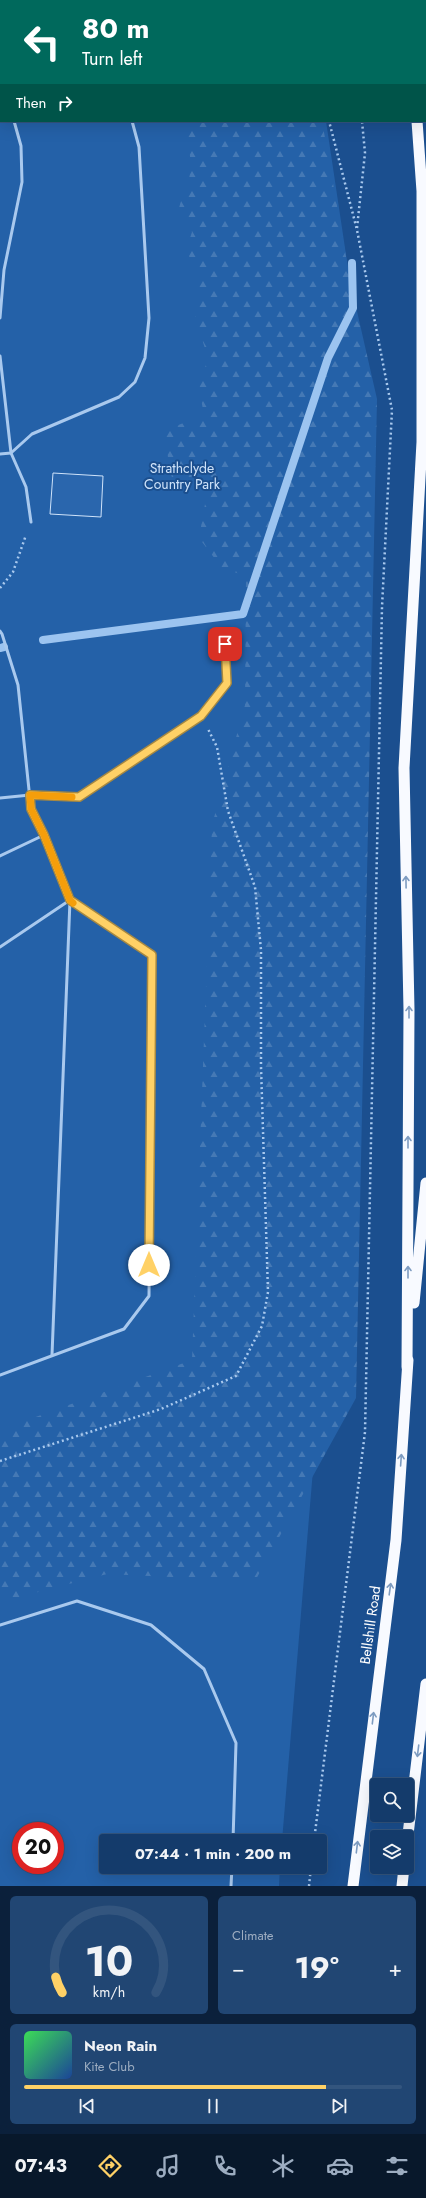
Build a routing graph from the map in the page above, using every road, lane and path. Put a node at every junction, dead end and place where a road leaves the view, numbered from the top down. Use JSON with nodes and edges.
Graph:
{"nodes":[{"id":1,"x":14,"y":122,"type":"edge"},
{"id":2,"x":132,"y":122,"type":"edge"},
{"id":3,"x":329,"y":122,"type":"edge"},
{"id":4,"x":362,"y":122,"type":"edge"},
{"id":5,"x":417,"y":122,"type":"edge"},
{"id":6,"x":357,"y":230,"type":"junction"},
{"id":7,"x":0,"y":318,"type":"edge"},
{"id":8,"x":0,"y":356,"type":"edge"},
{"id":9,"x":11,"y":453,"type":"junction"},
{"id":10,"x":0,"y":454,"type":"edge"},
{"id":11,"x":32,"y":522,"type":"joint"},
{"id":12,"x":0,"y":588,"type":"edge"},
{"id":13,"x":225,"y":630,"type":"dead end"},
{"id":14,"x":0,"y":631,"type":"edge"},
{"id":15,"x":201,"y":716,"type":"junction"},
{"id":16,"x":30,"y":795,"type":"junction"},
{"id":17,"x":0,"y":798,"type":"edge"},
{"id":18,"x":44,"y":835,"type":"junction"},
{"id":19,"x":0,"y":856,"type":"edge"},
{"id":20,"x":70,"y":900,"type":"junction"},
{"id":21,"x":0,"y":947,"type":"edge"},
{"id":22,"x":426,"y":1183,"type":"edge"},
{"id":23,"x":52,"y":1355,"type":"junction"},
{"id":24,"x":407,"y":1367,"type":"junction"},
{"id":25,"x":0,"y":1375,"type":"edge"},
{"id":26,"x":0,"y":1462,"type":"edge"},
{"id":27,"x":0,"y":1625,"type":"edge"},
{"id":28,"x":426,"y":1684,"type":"edge"},
{"id":29,"x":409,"y":1830,"type":"edge"},
{"id":30,"x":233,"y":1834,"type":"edge"},
{"id":31,"x":315,"y":1834,"type":"edge"},
{"id":32,"x":232,"y":1874,"type":"edge"},
{"id":33,"x":310,"y":1874,"type":"edge"},
{"id":34,"x":403,"y":1874,"type":"edge"},
{"id":35,"x":231,"y":1886,"type":"edge"},
{"id":36,"x":309,"y":1886,"type":"edge"},
{"id":37,"x":353,"y":1886,"type":"edge"},
{"id":38,"x":402,"y":1886,"type":"edge"}],
"edges":[{"from":1,"to":7,"type":"lane"},
{"from":2,"to":9,"type":"lane"},
{"from":3,"to":6,"type":"path"},
{"from":4,"to":6,"type":"path"},
{"from":24,"to":5,"type":"highway","one_way":true},
{"from":6,"to":31,"type":"path"},
{"from":8,"to":9,"type":"lane"},
{"from":9,"to":10,"type":"lane"},
{"from":9,"to":11,"type":"lane"},
{"from":11,"to":12,"type":"path"},
{"from":13,"to":15,"type":"lane"},
{"from":14,"to":16,"type":"lane"},
{"from":15,"to":16,"type":"lane"},
{"from":15,"to":26,"type":"path"},
{"from":16,"to":17,"type":"lane"},
{"from":16,"to":18,"type":"lane"},
{"from":18,"to":19,"type":"lane"},
{"from":18,"to":20,"type":"lane"},
{"from":20,"to":21,"type":"lane"},
{"from":20,"to":23,"type":"lane"},
{"from":20,"to":23,"type":"lane"},
{"from":22,"to":24,"type":"highway"},
{"from":23,"to":25,"type":"lane"},
{"from":37,"to":24,"type":"highway","name":"Bellshill Road","one_way":true},
{"from":27,"to":30,"type":"lane"},
{"from":28,"to":29,"type":"highway","one_way":true},
{"from":32,"to":35,"type":"lane"},
{"from":33,"to":36,"type":"path"},
{"from":34,"to":38,"type":"highway"}]}
